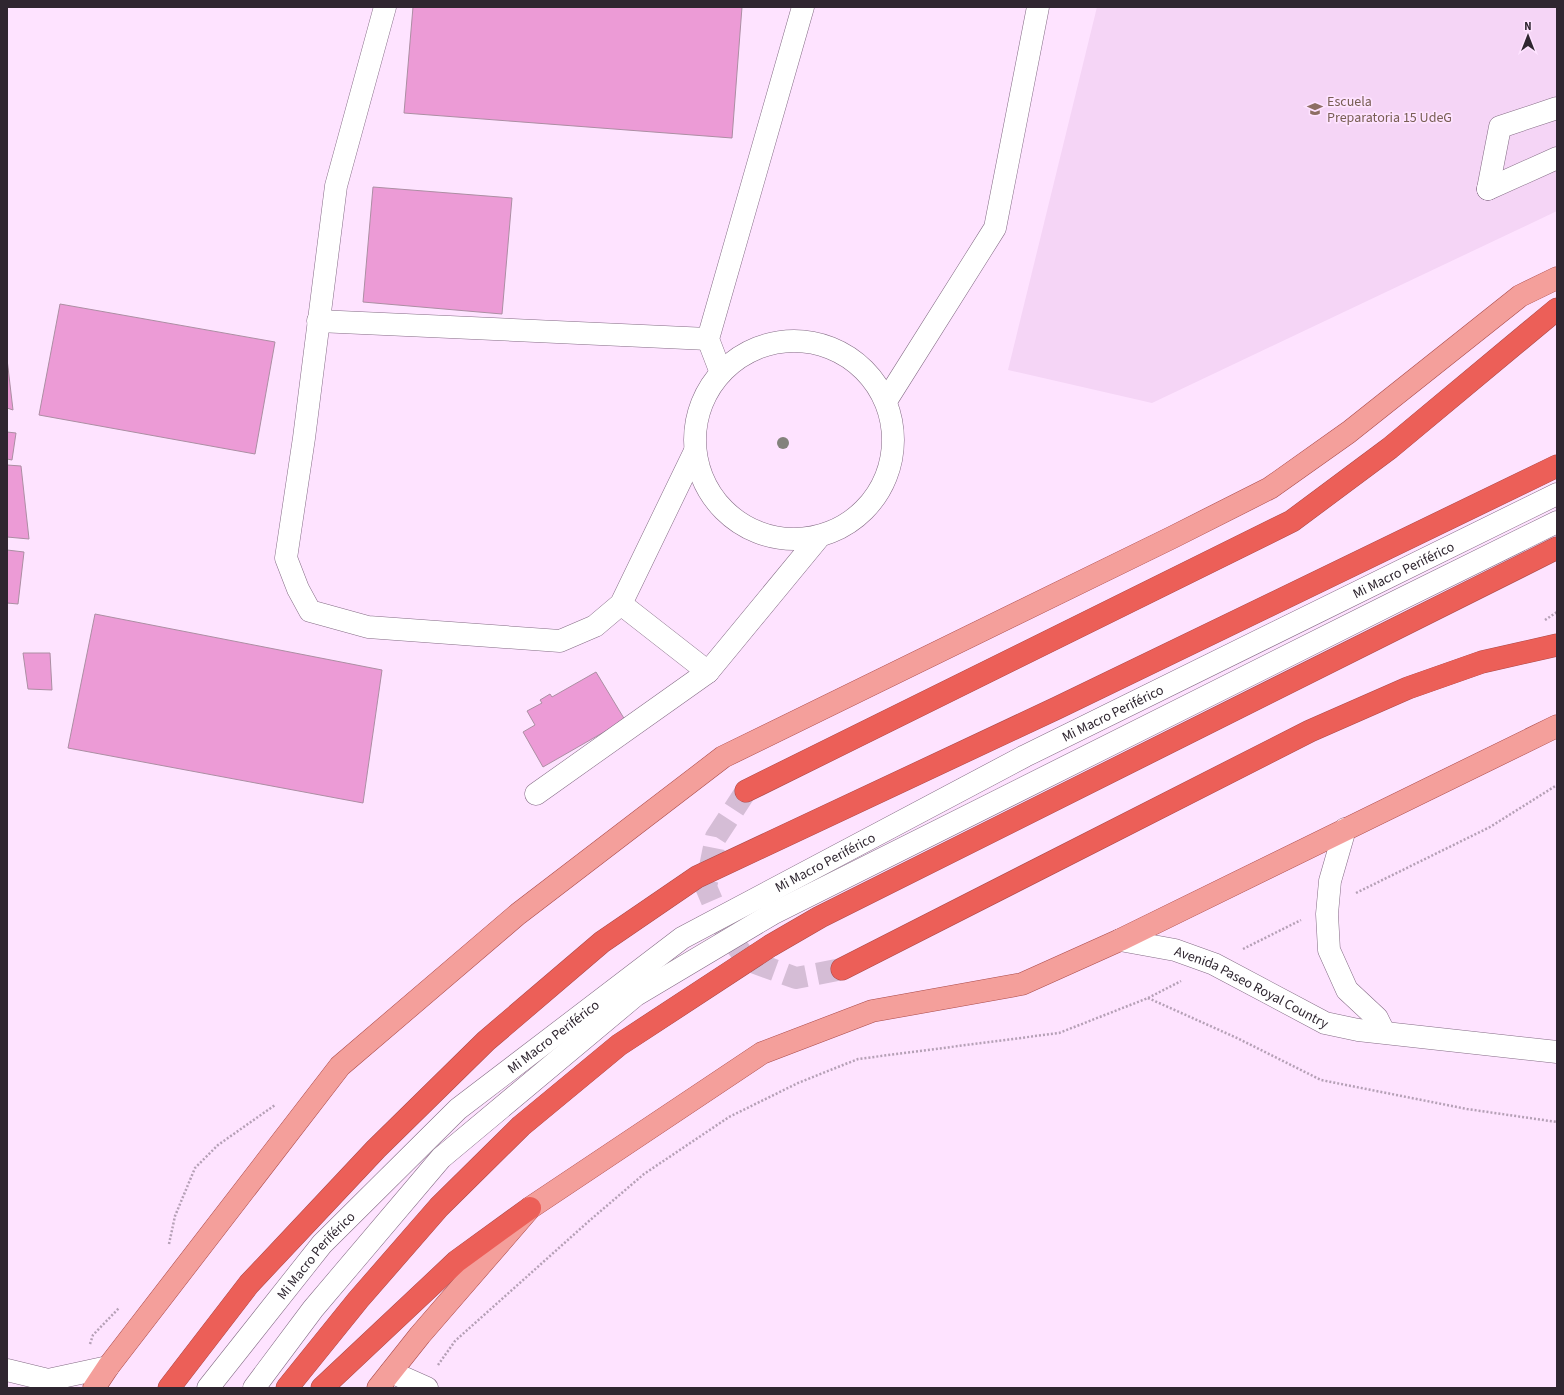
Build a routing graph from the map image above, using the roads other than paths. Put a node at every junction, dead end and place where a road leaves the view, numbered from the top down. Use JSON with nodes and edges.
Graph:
{"nodes":[{"id":1,"x":385,"y":7,"type":"edge"},
{"id":2,"x":803,"y":7,"type":"edge"},
{"id":3,"x":1038,"y":7,"type":"edge"},
{"id":4,"x":1557,"y":108,"type":"edge"},
{"id":5,"x":1557,"y":158,"type":"edge"},
{"id":6,"x":1557,"y":278,"type":"edge"},
{"id":7,"x":1557,"y":309,"type":"edge"},
{"id":8,"x":318,"y":321,"type":"junction"},
{"id":9,"x":708,"y":339,"type":"junction"},
{"id":10,"x":721,"y":373,"type":"junction"},
{"id":11,"x":886,"y":401,"type":"junction"},
{"id":12,"x":695,"y":451,"type":"junction"},
{"id":13,"x":1557,"y":466,"type":"edge"},
{"id":14,"x":1557,"y":494,"type":"edge"},
{"id":15,"x":1557,"y":522,"type":"edge"},
{"id":16,"x":820,"y":536,"type":"junction"},
{"id":17,"x":1557,"y":548,"type":"edge"},
{"id":18,"x":621,"y":604,"type":"junction"},
{"id":19,"x":1557,"y":645,"type":"edge"},
{"id":20,"x":708,"y":672,"type":"junction"},
{"id":21,"x":1557,"y":726,"type":"edge"},
{"id":22,"x":746,"y":791,"type":"tunnel mouth"},
{"id":23,"x":536,"y":794,"type":"dead end"},
{"id":24,"x":1345,"y":829,"type":"junction"},
{"id":25,"x":1120,"y":940,"type":"junction"},
{"id":26,"x":842,"y":968,"type":"tunnel mouth"},
{"id":27,"x":1384,"y":1032,"type":"junction"},
{"id":28,"x":1557,"y":1052,"type":"edge"},
{"id":29,"x":530,"y":1208,"type":"junction"},
{"id":30,"x":108,"y":1367,"type":"junction"},
{"id":31,"x":7,"y":1370,"type":"edge"},
{"id":32,"x":7,"y":1379,"type":"edge"},
{"id":33,"x":384,"y":1380,"type":"edge"},
{"id":34,"x":425,"y":1387,"type":"edge"},
{"id":35,"x":20,"y":1388,"type":"edge"},
{"id":36,"x":94,"y":1388,"type":"edge"},
{"id":37,"x":169,"y":1388,"type":"edge"},
{"id":38,"x":208,"y":1388,"type":"edge"},
{"id":39,"x":254,"y":1388,"type":"edge"},
{"id":40,"x":288,"y":1388,"type":"edge"},
{"id":41,"x":322,"y":1388,"type":"edge"}],
"edges":[{"from":1,"to":8,"type":"street"},
{"from":2,"to":9,"type":"street"},
{"from":3,"to":11,"type":"street"},
{"from":4,"to":5,"type":"street"},
{"from":6,"to":30,"type":"main road"},
{"from":7,"to":22,"type":"highway"},
{"from":8,"to":9,"type":"street"},
{"from":8,"to":18,"type":"street"},
{"from":9,"to":10,"type":"street"},
{"from":10,"to":11,"type":"street"},
{"from":10,"to":12,"type":"street"},
{"from":11,"to":16,"type":"street"},
{"from":12,"to":16,"type":"street"},
{"from":12,"to":18,"type":"street"},
{"from":13,"to":37,"type":"highway"},
{"from":14,"to":38,"type":"street","name":"Mi Macro Periférico"},
{"from":15,"to":39,"type":"street","name":"Mi Macro Periférico"},
{"from":16,"to":20,"type":"street"},
{"from":17,"to":40,"type":"highway"},
{"from":18,"to":20,"type":"street"},
{"from":19,"to":26,"type":"highway"},
{"from":20,"to":23,"type":"street"},
{"from":21,"to":24,"type":"main road"},
{"from":24,"to":25,"type":"main road"},
{"from":24,"to":27,"type":"street"},
{"from":25,"to":27,"type":"street","name":"Avenida Paseo Royal Country"},
{"from":25,"to":29,"type":"main road"},
{"from":27,"to":28,"type":"street","name":"Avenida Paseo Royal Country"},
{"from":29,"to":33,"type":"main road"},
{"from":29,"to":41,"type":"highway"},
{"from":30,"to":31,"type":"street"},
{"from":30,"to":36,"type":"main road"},
{"from":32,"to":35,"type":"street"},
{"from":33,"to":34,"type":"street"}]}
